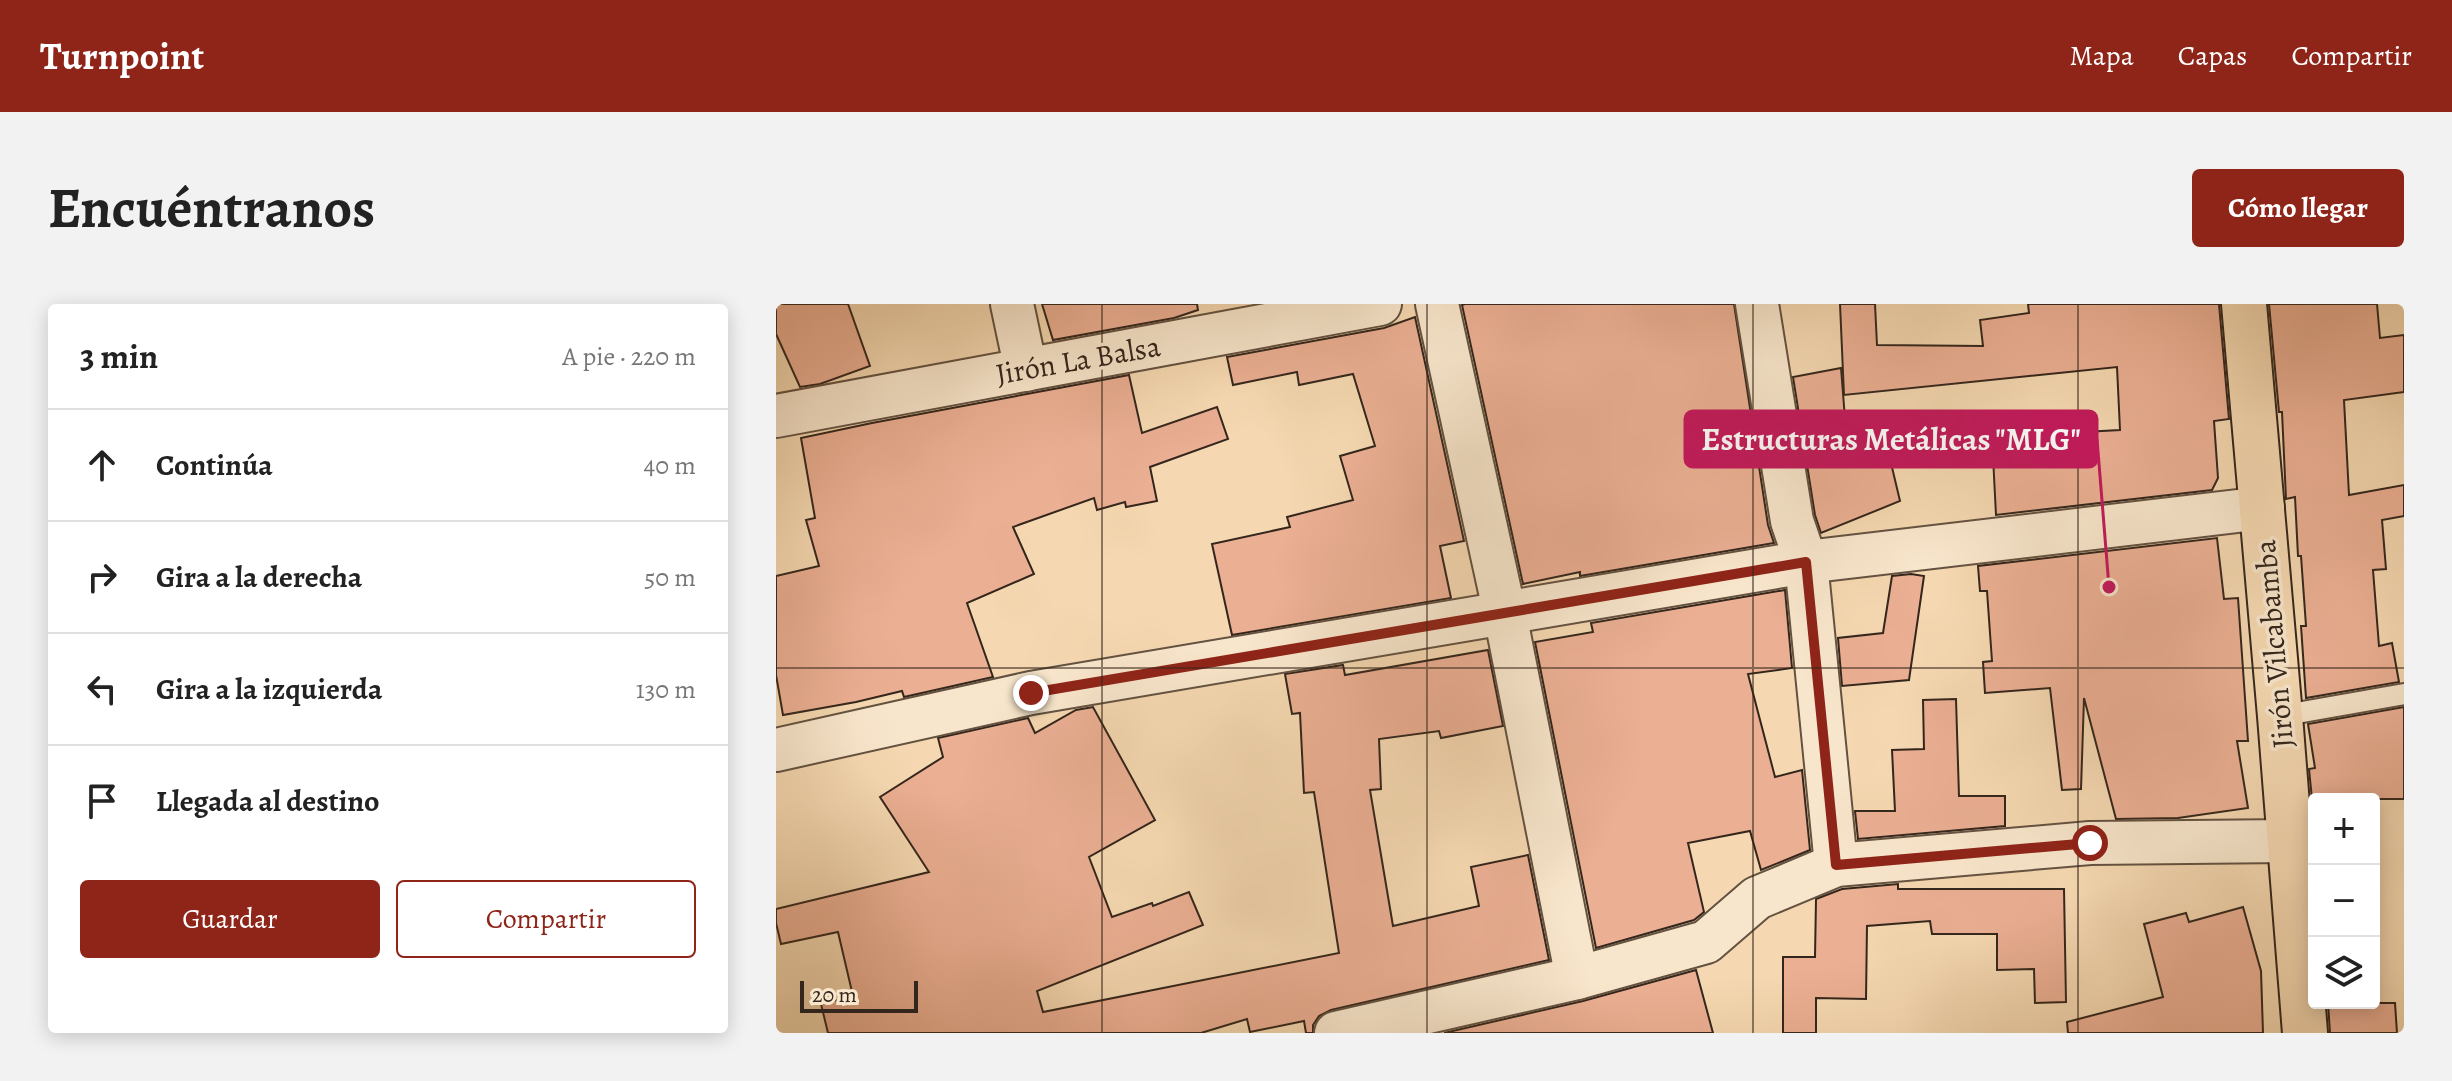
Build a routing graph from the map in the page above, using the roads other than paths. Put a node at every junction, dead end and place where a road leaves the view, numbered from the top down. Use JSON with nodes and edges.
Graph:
{"nodes":[{"id":1,"x":1012,"y":304,"type":"edge"},
{"id":2,"x":1380,"y":304,"type":"edge"},
{"id":3,"x":1437,"y":304,"type":"edge"},
{"id":4,"x":1757,"y":304,"type":"edge"},
{"id":5,"x":2244,"y":304,"type":"edge"},
{"id":6,"x":1026,"y":370,"type":"junction"},
{"id":7,"x":776,"y":416,"type":"edge"},
{"id":8,"x":2263,"y":508,"type":"junction"},
{"id":9,"x":1806,"y":562,"type":"junction"},
{"id":10,"x":1505,"y":614,"type":"junction"},
{"id":11,"x":2404,"y":694,"type":"edge"},
{"id":12,"x":2280,"y":716,"type":"junction"},
{"id":13,"x":776,"y":750,"type":"edge"},
{"id":14,"x":2290,"y":841,"type":"junction"},
{"id":15,"x":1836,"y":865,"type":"junction"},
{"id":16,"x":1577,"y":978,"type":"junction"},
{"id":17,"x":1336,"y":1033,"type":"edge"},
{"id":18,"x":2305,"y":1033,"type":"edge"}],
"edges":[{"from":1,"to":6,"type":"street"},
{"from":2,"to":6,"type":"street","name":"Jirón La Balsa"},
{"from":3,"to":10,"type":"street"},
{"from":4,"to":9,"type":"street"},
{"from":5,"to":8,"type":"main road","name":"Jirón Vilcabamba"},
{"from":6,"to":7,"type":"street","name":"Jirón La Balsa"},
{"from":8,"to":9,"type":"street"},
{"from":8,"to":12,"type":"main road","name":"Jirón Vilcabamba"},
{"from":9,"to":10,"type":"street"},
{"from":9,"to":15,"type":"street"},
{"from":10,"to":13,"type":"street"},
{"from":10,"to":16,"type":"street"},
{"from":11,"to":12,"type":"lane"},
{"from":12,"to":14,"type":"main road","name":"Jirón Vilcabamba"},
{"from":14,"to":15,"type":"street"},
{"from":14,"to":18,"type":"main road","name":"Jirón Vilcabamba"},
{"from":15,"to":16,"type":"street"},
{"from":16,"to":17,"type":"street"}]}
